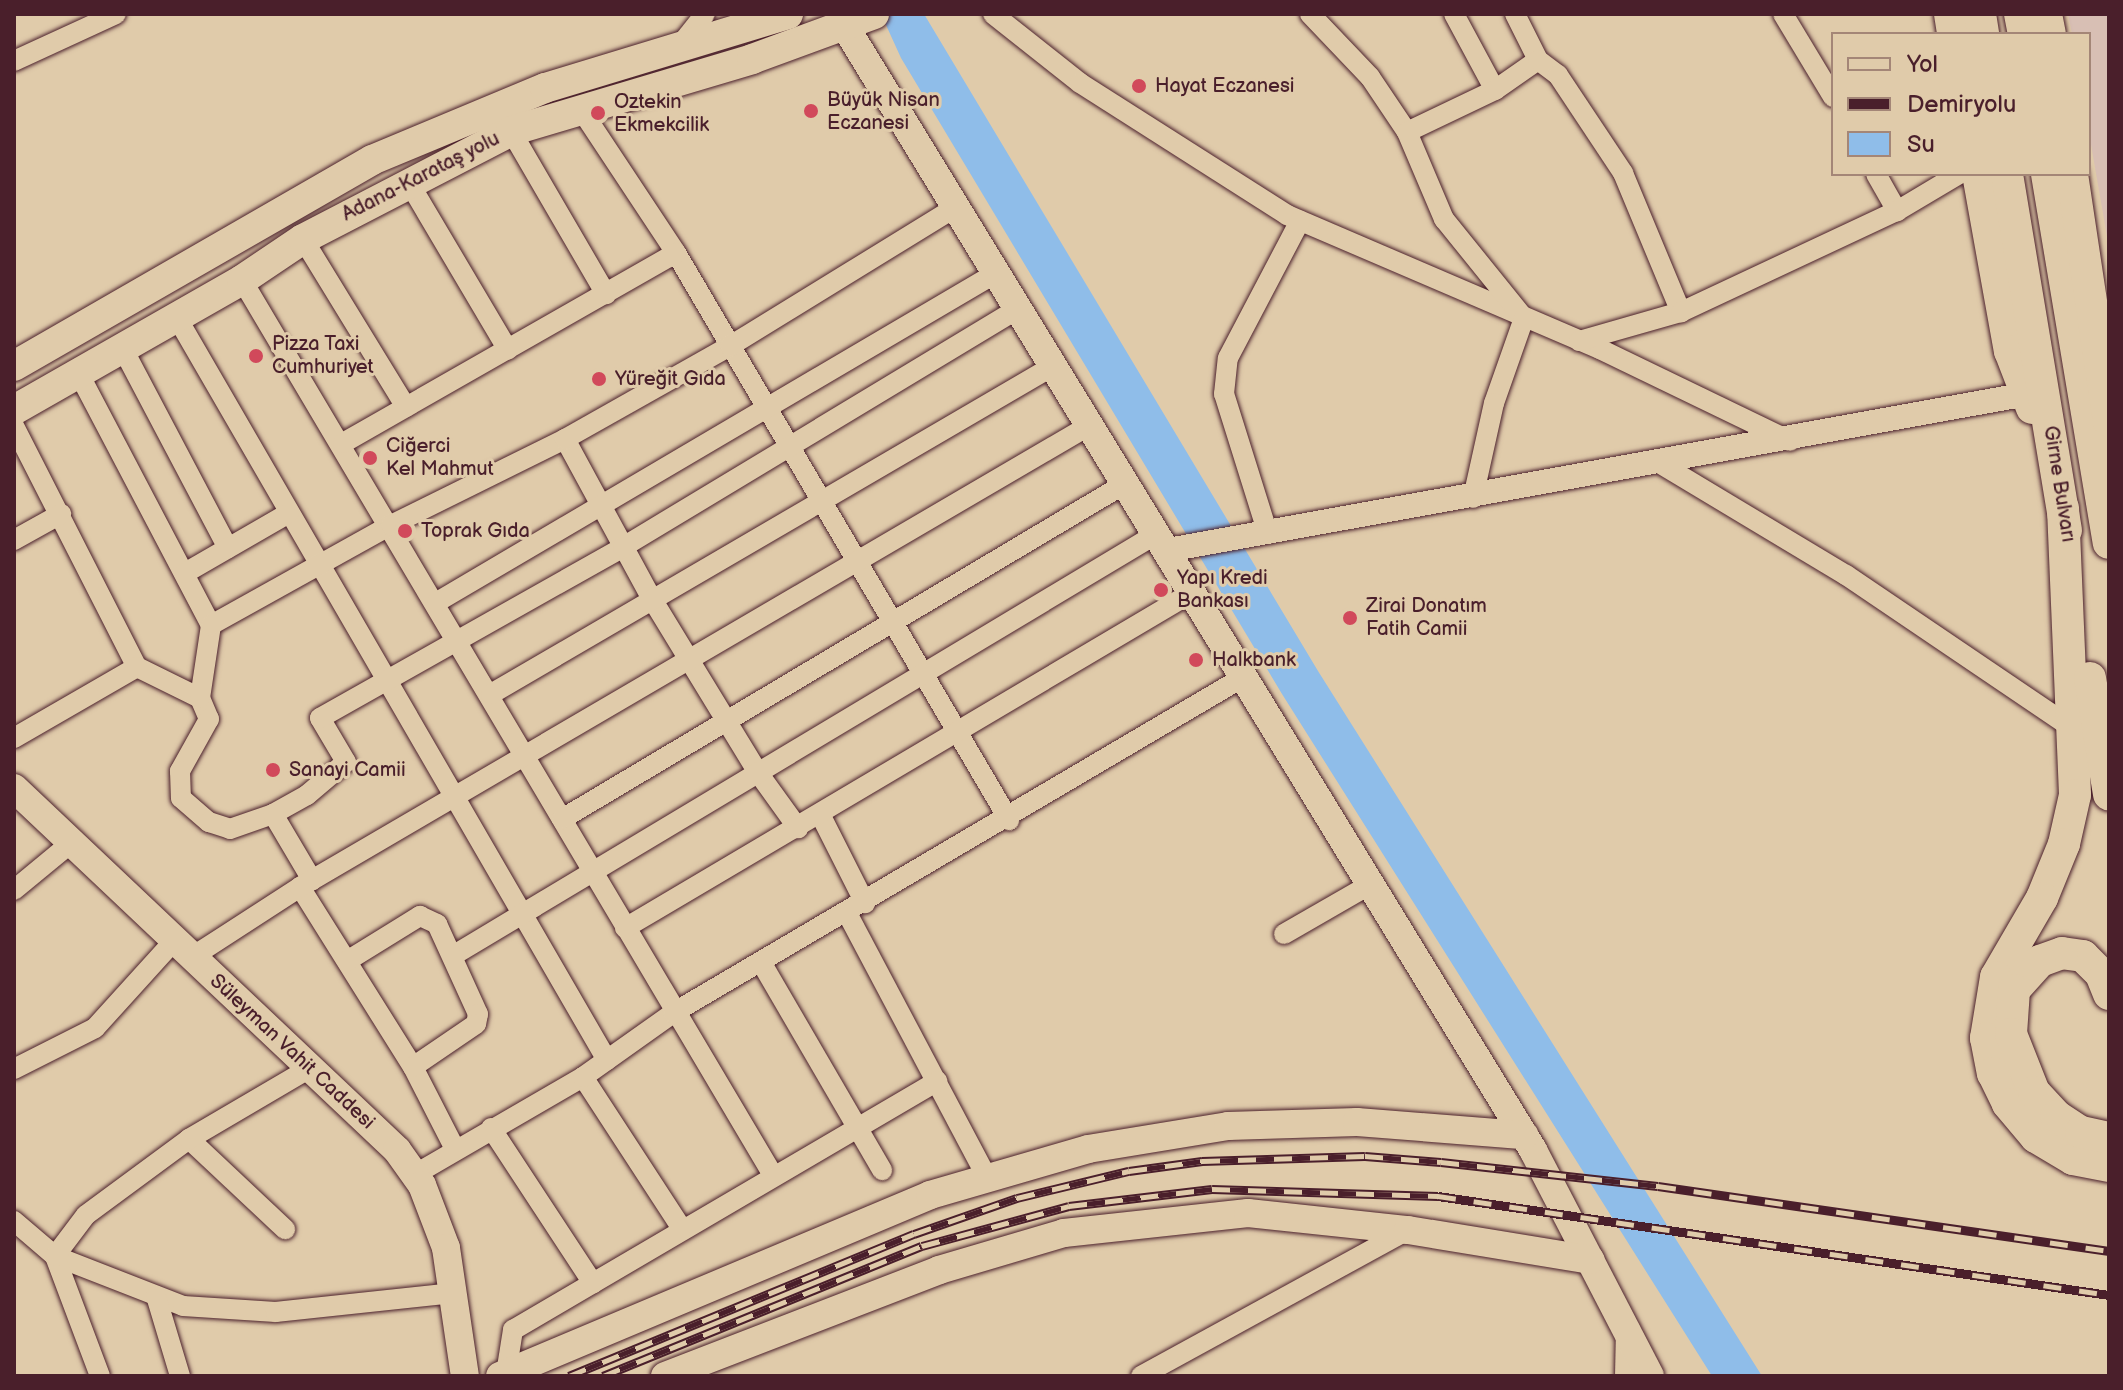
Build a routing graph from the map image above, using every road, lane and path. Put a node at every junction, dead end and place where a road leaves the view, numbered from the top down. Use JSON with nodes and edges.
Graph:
{"nodes":[{"id":1,"x":116,"y":14,"type":"edge"},
{"id":2,"x":705,"y":14,"type":"edge"},
{"id":3,"x":788,"y":14,"type":"edge"},
{"id":4,"x":993,"y":14,"type":"edge"},
{"id":5,"x":1310,"y":14,"type":"edge"},
{"id":6,"x":1454,"y":14,"type":"edge"},
{"id":7,"x":1515,"y":14,"type":"edge"},
{"id":8,"x":1783,"y":14,"type":"edge"},
{"id":9,"x":861,"y":21,"type":"edge"},
{"id":10,"x":677,"y":49,"type":"junction"},
{"id":11,"x":1538,"y":60,"type":"junction"},
{"id":12,"x":14,"y":61,"type":"edge"},
{"id":13,"x":1495,"y":90,"type":"junction"},
{"id":14,"x":1831,"y":94,"type":"edge"},
{"id":15,"x":580,"y":108,"type":"junction"},
{"id":16,"x":511,"y":131,"type":"junction"},
{"id":17,"x":1407,"y":132,"type":"junction"},
{"id":18,"x":1877,"y":176,"type":"edge"},
{"id":19,"x":1956,"y":176,"type":"edge"},
{"id":20,"x":1978,"y":176,"type":"edge"},
{"id":21,"x":2007,"y":176,"type":"edge"},
{"id":22,"x":2047,"y":176,"type":"edge"},
{"id":23,"x":2072,"y":176,"type":"edge"},
{"id":24,"x":408,"y":181,"type":"junction"},
{"id":25,"x":954,"y":208,"type":"junction"},
{"id":26,"x":1897,"y":211,"type":"junction"},
{"id":27,"x":1300,"y":221,"type":"junction"},
{"id":28,"x":303,"y":239,"type":"junction"},
{"id":29,"x":676,"y":253,"type":"junction"},
{"id":30,"x":996,"y":273,"type":"junction"},
{"id":31,"x":242,"y":280,"type":"junction"},
{"id":32,"x":606,"y":294,"type":"junction"},
{"id":33,"x":1018,"y":309,"type":"junction"},
{"id":34,"x":1681,"y":312,"type":"junction"},
{"id":35,"x":176,"y":316,"type":"junction"},
{"id":36,"x":1524,"y":318,"type":"junction"},
{"id":37,"x":1579,"y":341,"type":"junction"},
{"id":38,"x":730,"y":346,"type":"junction"},
{"id":39,"x":123,"y":349,"type":"junction"},
{"id":40,"x":508,"y":350,"type":"junction"},
{"id":41,"x":14,"y":366,"type":"edge"},
{"id":42,"x":1053,"y":366,"type":"junction"},
{"id":43,"x":79,"y":374,"type":"junction"},
{"id":44,"x":2107,"y":381,"type":"edge"},
{"id":45,"x":2027,"y":394,"type":"junction"},
{"id":46,"x":406,"y":407,"type":"junction"},
{"id":47,"x":14,"y":410,"type":"edge"},
{"id":48,"x":767,"y":410,"type":"junction"},
{"id":49,"x":2109,"y":421,"type":"edge"},
{"id":50,"x":1090,"y":425,"type":"junction"},
{"id":51,"x":14,"y":426,"type":"edge"},
{"id":52,"x":565,"y":439,"type":"junction"},
{"id":53,"x":1790,"y":441,"type":"junction"},
{"id":54,"x":343,"y":443,"type":"junction"},
{"id":55,"x":789,"y":448,"type":"junction"},
{"id":56,"x":1661,"y":464,"type":"junction"},
{"id":57,"x":1126,"y":483,"type":"junction"},
{"id":58,"x":1473,"y":498,"type":"junction"},
{"id":59,"x":2061,"y":498,"type":"junction"},
{"id":60,"x":819,"y":502,"type":"junction"},
{"id":61,"x":602,"y":509,"type":"junction"},
{"id":62,"x":289,"y":513,"type":"junction"},
{"id":63,"x":61,"y":514,"type":"junction"},
{"id":64,"x":391,"y":525,"type":"junction"},
{"id":65,"x":1265,"y":535,"type":"junction"},
{"id":66,"x":14,"y":540,"type":"edge"},
{"id":67,"x":2109,"y":543,"type":"edge"},
{"id":68,"x":1169,"y":544,"type":"junction"},
{"id":69,"x":623,"y":547,"type":"junction"},
{"id":70,"x":228,"y":548,"type":"junction"},
{"id":71,"x":853,"y":562,"type":"junction"},
{"id":72,"x":319,"y":565,"type":"junction"},
{"id":73,"x":185,"y":573,"type":"junction"},
{"id":74,"x":1193,"y":592,"type":"junction"},
{"id":75,"x":652,"y":599,"type":"junction"},
{"id":76,"x":437,"y":602,"type":"junction"},
{"id":77,"x":889,"y":621,"type":"junction"},
{"id":78,"x":211,"y":625,"type":"junction"},
{"id":79,"x":461,"y":642,"type":"junction"},
{"id":80,"x":691,"y":660,"type":"junction"},
{"id":81,"x":137,"y":667,"type":"junction"},
{"id":82,"x":923,"y":676,"type":"junction"},
{"id":83,"x":1245,"y":676,"type":"junction"},
{"id":84,"x":385,"y":681,"type":"junction"},
{"id":85,"x":491,"y":694,"type":"junction"},
{"id":86,"x":200,"y":698,"type":"junction"},
{"id":87,"x":728,"y":718,"type":"junction"},
{"id":88,"x":2075,"y":730,"type":"junction"},
{"id":89,"x":956,"y":731,"type":"junction"},
{"id":90,"x":14,"y":738,"type":"edge"},
{"id":91,"x":527,"y":756,"type":"junction"},
{"id":92,"x":759,"y":774,"type":"junction"},
{"id":93,"x":14,"y":788,"type":"edge"},
{"id":94,"x":2109,"y":794,"type":"edge"},
{"id":95,"x":455,"y":798,"type":"junction"},
{"id":96,"x":273,"y":814,"type":"junction"},
{"id":97,"x":820,"y":814,"type":"junction"},
{"id":98,"x":562,"y":819,"type":"junction"},
{"id":99,"x":1009,"y":820,"type":"junction"},
{"id":100,"x":798,"y":828,"type":"junction"},
{"id":101,"x":71,"y":843,"type":"junction"},
{"id":102,"x":593,"y":873,"type":"junction"},
{"id":103,"x":306,"y":884,"type":"junction"},
{"id":104,"x":1371,"y":884,"type":"junction"},
{"id":105,"x":14,"y":890,"type":"edge"},
{"id":106,"x":856,"y":908,"type":"junction"},
{"id":107,"x":519,"y":914,"type":"junction"},
{"id":108,"x":625,"y":928,"type":"junction"},
{"id":109,"x":1284,"y":934,"type":"dead end"},
{"id":110,"x":183,"y":949,"type":"junction"},
{"id":111,"x":454,"y":955,"type":"junction"},
{"id":112,"x":347,"y":961,"type":"junction"},
{"id":113,"x":761,"y":962,"type":"junction"},
{"id":114,"x":2109,"y":994,"type":"edge"},
{"id":115,"x":673,"y":1013,"type":"junction"},
{"id":116,"x":1998,"y":1036,"type":"junction"},
{"id":117,"x":607,"y":1060,"type":"junction"},
{"id":118,"x":413,"y":1067,"type":"junction"},
{"id":119,"x":310,"y":1068,"type":"junction"},
{"id":120,"x":14,"y":1069,"type":"edge"},
{"id":121,"x":583,"y":1077,"type":"junction"},
{"id":122,"x":937,"y":1081,"type":"junction"},
{"id":123,"x":491,"y":1128,"type":"junction"},
{"id":124,"x":856,"y":1128,"type":"junction"},
{"id":125,"x":1524,"y":1135,"type":"junction"},
{"id":126,"x":2109,"y":1138,"type":"edge"},
{"id":127,"x":189,"y":1139,"type":"junction"},
{"id":128,"x":455,"y":1149,"type":"junction"},
{"id":129,"x":2109,"y":1166,"type":"edge"},
{"id":130,"x":882,"y":1170,"type":"dead end"},
{"id":131,"x":414,"y":1175,"type":"junction"},
{"id":132,"x":773,"y":1175,"type":"junction"},
{"id":133,"x":986,"y":1176,"type":"junction"},
{"id":134,"x":14,"y":1221,"type":"edge"},
{"id":135,"x":285,"y":1229,"type":"dead end"},
{"id":136,"x":682,"y":1229,"type":"junction"},
{"id":137,"x":1408,"y":1230,"type":"junction"},
{"id":138,"x":55,"y":1256,"type":"junction"},
{"id":139,"x":1591,"y":1260,"type":"junction"},
{"id":140,"x":593,"y":1283,"type":"junction"},
{"id":141,"x":453,"y":1293,"type":"junction"},
{"id":142,"x":156,"y":1296,"type":"junction"},
{"id":143,"x":1628,"y":1330,"type":"junction"},
{"id":144,"x":503,"y":1375,"type":"edge"},
{"id":145,"x":100,"y":1376,"type":"edge"},
{"id":146,"x":180,"y":1376,"type":"edge"},
{"id":147,"x":465,"y":1376,"type":"edge"},
{"id":148,"x":665,"y":1376,"type":"edge"},
{"id":149,"x":1141,"y":1376,"type":"edge"},
{"id":150,"x":1627,"y":1376,"type":"edge"},
{"id":151,"x":1650,"y":1376,"type":"edge"}],
"edges":[{"from":1,"to":12,"type":"street"},
{"from":2,"to":10,"type":"street"},
{"from":3,"to":10,"type":"main road","name":"Adana-Karataş yolu"},
{"from":4,"to":27,"type":"street"},
{"from":5,"to":17,"type":"street"},
{"from":6,"to":13,"type":"street"},
{"from":7,"to":11,"type":"street"},
{"from":8,"to":14,"type":"street"},
{"from":9,"to":15,"type":"main road","name":"Adana-Karataş yolu"},
{"from":9,"to":25,"type":"main road"},
{"from":10,"to":41,"type":"main road","name":"Adana-Karataş yolu"},
{"from":11,"to":13,"type":"street"},
{"from":11,"to":34,"type":"street"},
{"from":13,"to":17,"type":"street"},
{"from":15,"to":16,"type":"main road","name":"Adana-Karataş yolu"},
{"from":15,"to":29,"type":"street"},
{"from":16,"to":24,"type":"main road","name":"Adana-Karataş yolu"},
{"from":16,"to":32,"type":"street"},
{"from":17,"to":36,"type":"street"},
{"from":18,"to":26,"type":"street"},
{"from":19,"to":26,"type":"street"},
{"from":20,"to":45,"type":"highway"},
{"from":21,"to":59,"type":"highway","name":"Girne Bulvarı"},
{"from":22,"to":67,"type":"highway","name":"Girne Bulvarı"},
{"from":23,"to":44,"type":"highway"},
{"from":24,"to":28,"type":"main road","name":"Adana-Karataş yolu"},
{"from":24,"to":40,"type":"street"},
{"from":25,"to":30,"type":"main road"},
{"from":25,"to":38,"type":"street"},
{"from":26,"to":34,"type":"street"},
{"from":27,"to":36,"type":"street"},
{"from":27,"to":65,"type":"street"},
{"from":28,"to":31,"type":"main road","name":"Adana-Karataş yolu"},
{"from":28,"to":46,"type":"street"},
{"from":29,"to":32,"type":"street"},
{"from":29,"to":38,"type":"street"},
{"from":30,"to":33,"type":"main road"},
{"from":30,"to":48,"type":"street"},
{"from":31,"to":35,"type":"main road","name":"Adana-Karataş yolu"},
{"from":31,"to":54,"type":"street"},
{"from":32,"to":40,"type":"street"},
{"from":33,"to":42,"type":"main road"},
{"from":33,"to":55,"type":"street"},
{"from":34,"to":37,"type":"street"},
{"from":35,"to":39,"type":"main road","name":"Adana-Karataş yolu"},
{"from":35,"to":62,"type":"street"},
{"from":36,"to":37,"type":"street"},
{"from":36,"to":58,"type":"street"},
{"from":37,"to":53,"type":"street"},
{"from":38,"to":48,"type":"street"},
{"from":38,"to":52,"type":"street"},
{"from":39,"to":43,"type":"main road","name":"Adana-Karataş yolu"},
{"from":39,"to":70,"type":"street"},
{"from":40,"to":46,"type":"street"},
{"from":42,"to":50,"type":"main road"},
{"from":42,"to":60,"type":"street"},
{"from":43,"to":47,"type":"main road","name":"Adana-Karataş yolu"},
{"from":43,"to":73,"type":"street"},
{"from":44,"to":49,"type":"highway"},
{"from":45,"to":53,"type":"street"},
{"from":45,"to":59,"type":"highway"},
{"from":46,"to":54,"type":"street"},
{"from":48,"to":55,"type":"street"},
{"from":48,"to":61,"type":"street"},
{"from":50,"to":57,"type":"main road"},
{"from":50,"to":71,"type":"street"},
{"from":51,"to":63,"type":"street"},
{"from":52,"to":61,"type":"street"},
{"from":52,"to":64,"type":"street"},
{"from":53,"to":56,"type":"street"},
{"from":54,"to":64,"type":"street"},
{"from":55,"to":60,"type":"street"},
{"from":55,"to":69,"type":"street"},
{"from":56,"to":58,"type":"street"},
{"from":56,"to":88,"type":"street"},
{"from":57,"to":68,"type":"main road"},
{"from":57,"to":77,"type":"street"},
{"from":58,"to":65,"type":"street"},
{"from":59,"to":88,"type":"highway"},
{"from":59,"to":94,"type":"highway","name":"Girne Bulvarı"},
{"from":60,"to":71,"type":"street"},
{"from":60,"to":75,"type":"street"},
{"from":61,"to":69,"type":"street"},
{"from":61,"to":76,"type":"street"},
{"from":62,"to":70,"type":"street"},
{"from":62,"to":72,"type":"street"},
{"from":63,"to":66,"type":"street"},
{"from":63,"to":81,"type":"street"},
{"from":64,"to":72,"type":"street"},
{"from":64,"to":76,"type":"street"},
{"from":65,"to":68,"type":"street"},
{"from":68,"to":74,"type":"main road"},
{"from":68,"to":82,"type":"street"},
{"from":69,"to":75,"type":"street"},
{"from":69,"to":79,"type":"street"},
{"from":70,"to":73,"type":"street"},
{"from":71,"to":77,"type":"street"},
{"from":71,"to":80,"type":"street"},
{"from":72,"to":78,"type":"street"},
{"from":72,"to":84,"type":"street"},
{"from":73,"to":78,"type":"street"},
{"from":74,"to":83,"type":"main road"},
{"from":74,"to":89,"type":"street"},
{"from":75,"to":80,"type":"street"},
{"from":75,"to":85,"type":"street"},
{"from":76,"to":79,"type":"street"},
{"from":77,"to":82,"type":"street"},
{"from":77,"to":87,"type":"street"},
{"from":78,"to":86,"type":"street"},
{"from":79,"to":84,"type":"street"},
{"from":79,"to":85,"type":"street"},
{"from":80,"to":87,"type":"street"},
{"from":80,"to":91,"type":"street"},
{"from":81,"to":86,"type":"street"},
{"from":81,"to":90,"type":"street"},
{"from":82,"to":89,"type":"street"},
{"from":82,"to":92,"type":"street"},
{"from":83,"to":99,"type":"street"},
{"from":83,"to":104,"type":"main road"},
{"from":84,"to":95,"type":"street"},
{"from":84,"to":96,"type":"street"},
{"from":85,"to":91,"type":"street"},
{"from":86,"to":96,"type":"street"},
{"from":87,"to":92,"type":"street"},
{"from":87,"to":98,"type":"street"},
{"from":88,"to":116,"type":"highway"},
{"from":89,"to":97,"type":"street"},
{"from":89,"to":99,"type":"street"},
{"from":91,"to":95,"type":"street"},
{"from":91,"to":98,"type":"street"},
{"from":92,"to":100,"type":"street"},
{"from":92,"to":102,"type":"street"},
{"from":93,"to":101,"type":"main road","name":"Süleyman Vahit Caddesi"},
{"from":95,"to":103,"type":"street"},
{"from":95,"to":107,"type":"street"},
{"from":96,"to":103,"type":"street"},
{"from":97,"to":100,"type":"street"},
{"from":97,"to":106,"type":"street"},
{"from":98,"to":102,"type":"street"},
{"from":99,"to":106,"type":"street"},
{"from":100,"to":108,"type":"street"},
{"from":101,"to":105,"type":"street"},
{"from":101,"to":110,"type":"main road","name":"Süleyman Vahit Caddesi"},
{"from":102,"to":107,"type":"street"},
{"from":102,"to":108,"type":"street"},
{"from":103,"to":110,"type":"street"},
{"from":103,"to":112,"type":"street"},
{"from":104,"to":109,"type":"street"},
{"from":104,"to":125,"type":"main road"},
{"from":106,"to":113,"type":"street"},
{"from":106,"to":122,"type":"street"},
{"from":107,"to":111,"type":"street"},
{"from":107,"to":117,"type":"street"},
{"from":108,"to":115,"type":"street"},
{"from":110,"to":119,"type":"main road","name":"Süleyman Vahit Caddesi"},
{"from":110,"to":120,"type":"street"},
{"from":111,"to":112,"type":"street"},
{"from":111,"to":118,"type":"street"},
{"from":112,"to":118,"type":"street"},
{"from":113,"to":115,"type":"street"},
{"from":113,"to":124,"type":"street"},
{"from":114,"to":116,"type":"highway"},
{"from":115,"to":117,"type":"street"},
{"from":115,"to":132,"type":"street"},
{"from":116,"to":126,"type":"highway"},
{"from":116,"to":129,"type":"highway"},
{"from":117,"to":121,"type":"street"},
{"from":118,"to":128,"type":"street"},
{"from":119,"to":127,"type":"street"},
{"from":119,"to":131,"type":"main road","name":"Süleyman Vahit Caddesi"},
{"from":121,"to":123,"type":"street"},
{"from":121,"to":136,"type":"street"},
{"from":122,"to":124,"type":"street"},
{"from":122,"to":133,"type":"street"},
{"from":123,"to":128,"type":"street"},
{"from":123,"to":140,"type":"street"},
{"from":124,"to":130,"type":"street"},
{"from":124,"to":132,"type":"street"},
{"from":125,"to":133,"type":"main road"},
{"from":125,"to":139,"type":"main road"},
{"from":127,"to":135,"type":"street"},
{"from":127,"to":138,"type":"street"},
{"from":128,"to":131,"type":"street"},
{"from":131,"to":141,"type":"main road","name":"Süleyman Vahit Caddesi"},
{"from":132,"to":136,"type":"street"},
{"from":133,"to":144,"type":"main road"},
{"from":134,"to":138,"type":"street"},
{"from":136,"to":140,"type":"street"},
{"from":137,"to":139,"type":"main road"},
{"from":137,"to":148,"type":"main road"},
{"from":137,"to":149,"type":"street"},
{"from":138,"to":142,"type":"street"},
{"from":138,"to":145,"type":"street"},
{"from":139,"to":143,"type":"main road"},
{"from":140,"to":144,"type":"street"},
{"from":141,"to":142,"type":"street"},
{"from":141,"to":147,"type":"main road","name":"Süleyman Vahit Caddesi"},
{"from":142,"to":146,"type":"street"},
{"from":143,"to":150,"type":"street"},
{"from":143,"to":151,"type":"main road"}]}
